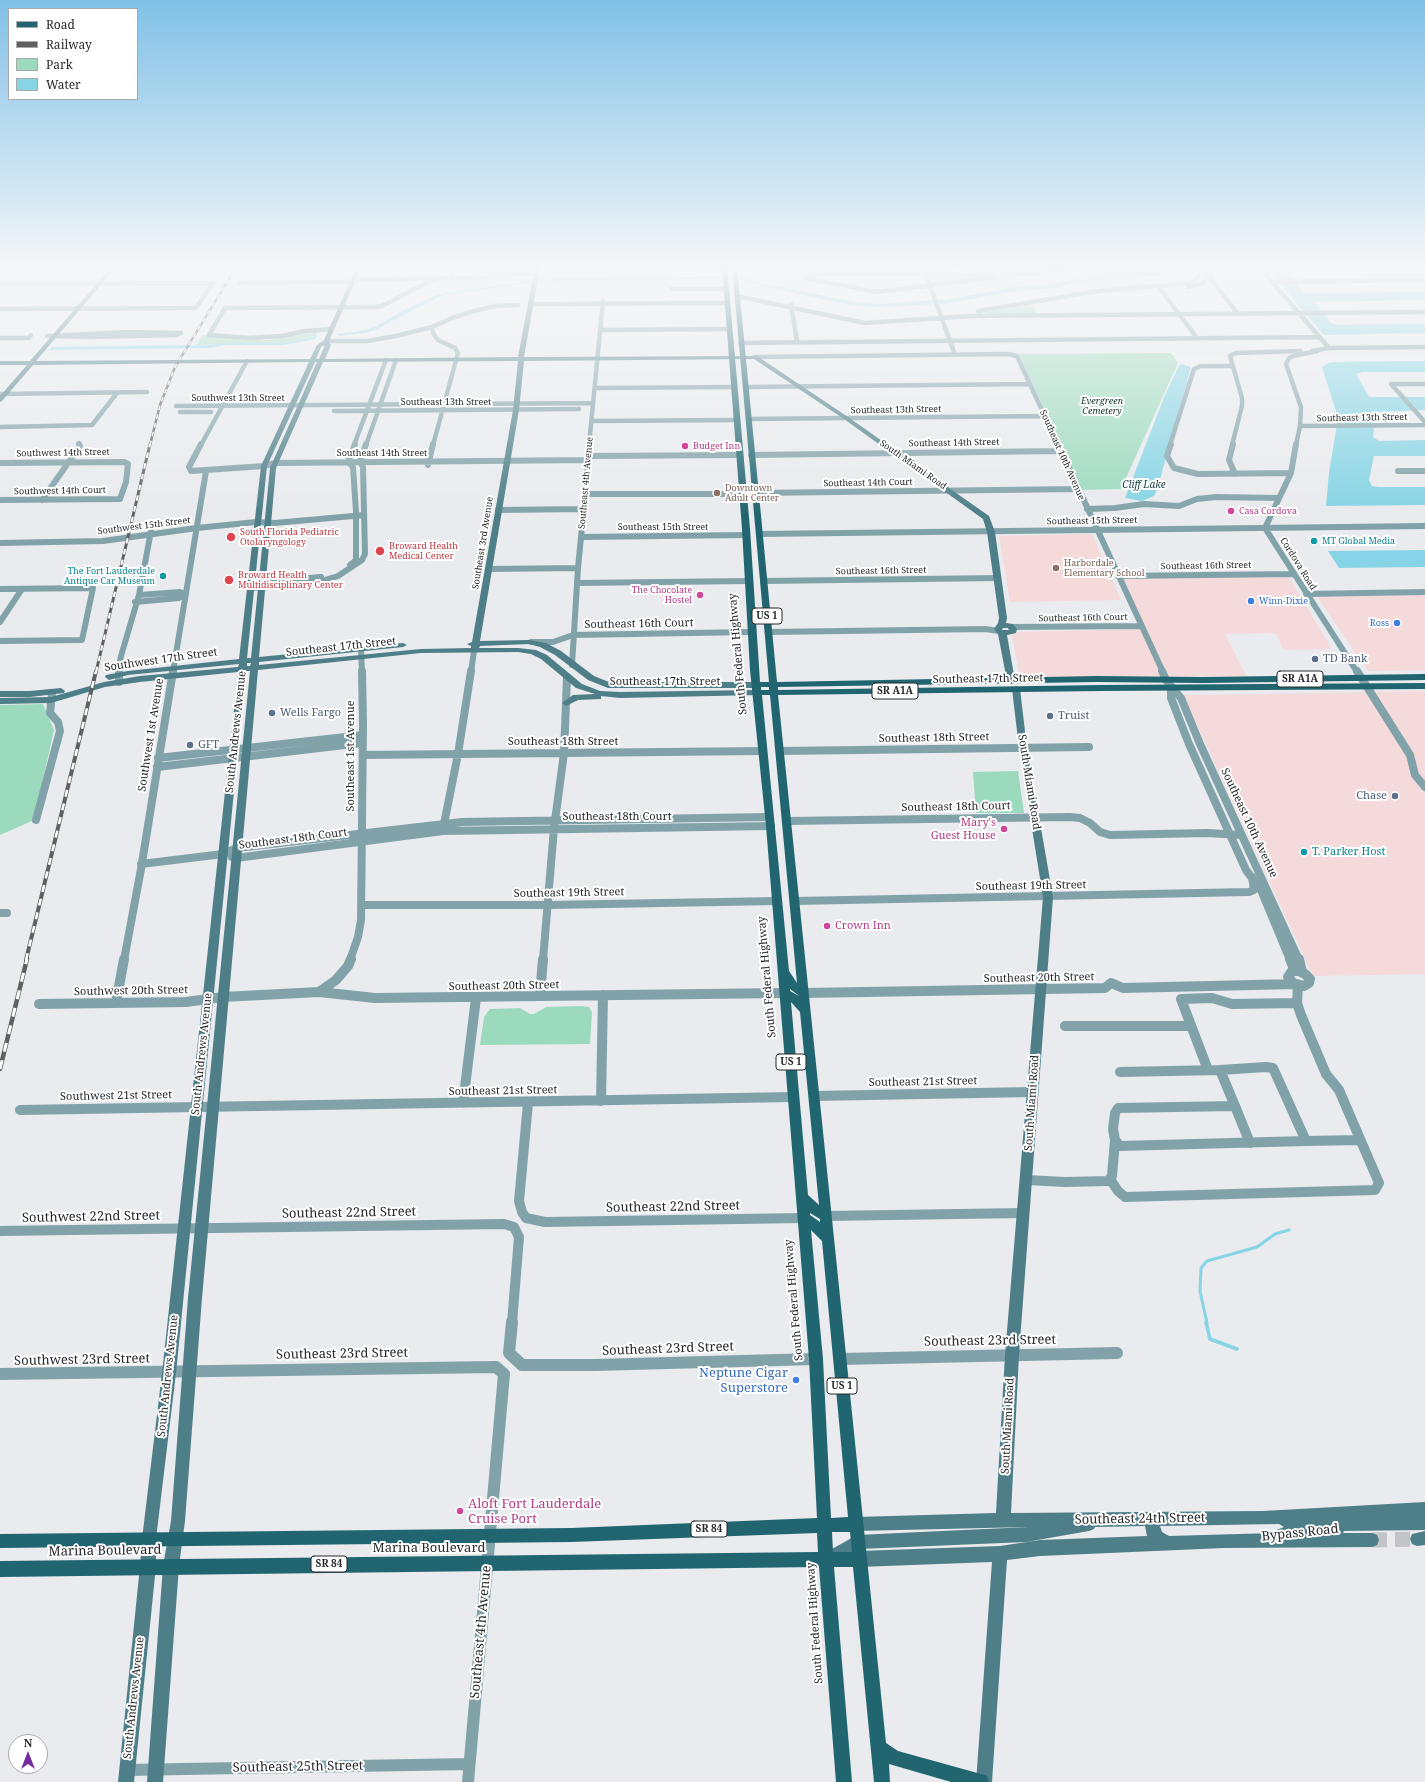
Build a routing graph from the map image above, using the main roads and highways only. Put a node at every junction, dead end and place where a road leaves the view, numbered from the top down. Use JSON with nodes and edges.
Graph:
{"nodes":[{"id":1,"x":36,"y":349,"type":"edge"},
{"id":2,"x":44,"y":349,"type":"edge"},
{"id":3,"x":318,"y":349,"type":"edge"},
{"id":4,"x":326,"y":349,"type":"edge"},
{"id":5,"x":523,"y":349,"type":"edge"},
{"id":6,"x":730,"y":349,"type":"edge"},
{"id":7,"x":741,"y":349,"type":"edge"},
{"id":8,"x":731,"y":357,"type":"junction"},
{"id":9,"x":742,"y":357,"type":"junction"},
{"id":10,"x":521,"y":359,"type":"junction"},
{"id":11,"x":313,"y":360,"type":"junction"},
{"id":12,"x":321,"y":360,"type":"junction"},
{"id":13,"x":0,"y":363,"type":"edge"},
{"id":14,"x":24,"y":364,"type":"junction"},
{"id":15,"x":32,"y":364,"type":"junction"},
{"id":16,"x":2,"y":393,"type":"edge"},
{"id":17,"x":0,"y":400,"type":"edge"},
{"id":18,"x":736,"y":412,"type":"junction"},
{"id":19,"x":736,"y":420,"type":"junction"},
{"id":20,"x":748,"y":423,"type":"junction"},
{"id":21,"x":746,"y":532,"type":"junction"},
{"id":22,"x":759,"y":534,"type":"junction"},
{"id":23,"x":760,"y":545,"type":"junction"},
{"id":24,"x":475,"y":647,"type":"junction"},
{"id":25,"x":254,"y":663,"type":"junction"},
{"id":26,"x":243,"y":664,"type":"junction"},
{"id":27,"x":1425,"y":677,"type":"edge"},
{"id":28,"x":1015,"y":683,"type":"junction"},
{"id":29,"x":1425,"y":686,"type":"edge"},
{"id":30,"x":774,"y":688,"type":"junction"},
{"id":31,"x":757,"y":689,"type":"junction"},
{"id":32,"x":672,"y":690,"type":"junction"},
{"id":33,"x":0,"y":694,"type":"edge"},
{"id":34,"x":620,"y":695,"type":"junction"},
{"id":35,"x":52,"y":696,"type":"junction"},
{"id":36,"x":0,"y":701,"type":"edge"},
{"id":37,"x":566,"y":703,"type":"road end"},
{"id":38,"x":768,"y":806,"type":"junction"},
{"id":39,"x":787,"y":821,"type":"junction"},
{"id":40,"x":770,"y":822,"type":"junction"},
{"id":41,"x":788,"y":834,"type":"junction"},
{"id":42,"x":783,"y":972,"type":"junction"},
{"id":43,"x":785,"y":993,"type":"junction"},
{"id":44,"x":804,"y":993,"type":"junction"},
{"id":45,"x":805,"y":1010,"type":"junction"},
{"id":46,"x":801,"y":1196,"type":"junction"},
{"id":47,"x":826,"y":1216,"type":"junction"},
{"id":48,"x":804,"y":1218,"type":"junction"},
{"id":49,"x":828,"y":1239,"type":"junction"},
{"id":50,"x":1425,"y":1509,"type":"edge"},
{"id":51,"x":1151,"y":1518,"type":"junction"},
{"id":52,"x":1263,"y":1518,"type":"junction"},
{"id":53,"x":1118,"y":1519,"type":"junction"},
{"id":54,"x":1003,"y":1520,"type":"junction"},
{"id":55,"x":1425,"y":1523,"type":"edge"},
{"id":56,"x":856,"y":1524,"type":"junction"},
{"id":57,"x":1377,"y":1524,"type":"junction"},
{"id":58,"x":824,"y":1525,"type":"junction"},
{"id":59,"x":149,"y":1539,"type":"junction"},
{"id":60,"x":176,"y":1539,"type":"junction"},
{"id":61,"x":1372,"y":1540,"type":"tunnel mouth"},
{"id":62,"x":0,"y":1541,"type":"edge"},
{"id":63,"x":1224,"y":1541,"type":"junction"},
{"id":64,"x":857,"y":1542,"type":"junction"},
{"id":65,"x":1168,"y":1544,"type":"junction"},
{"id":66,"x":1000,"y":1554,"type":"junction"},
{"id":67,"x":859,"y":1559,"type":"junction"},
{"id":68,"x":826,"y":1560,"type":"junction"},
{"id":69,"x":148,"y":1566,"type":"junction"},
{"id":70,"x":171,"y":1566,"type":"junction"},
{"id":71,"x":0,"y":1569,"type":"edge"},
{"id":72,"x":878,"y":1747,"type":"junction"},
{"id":73,"x":126,"y":1776,"type":"edge"},
{"id":74,"x":156,"y":1776,"type":"edge"},
{"id":75,"x":844,"y":1782,"type":"edge"},
{"id":76,"x":882,"y":1782,"type":"edge"},
{"id":77,"x":983,"y":1782,"type":"edge"}],
"edges":[{"from":1,"to":14,"type":"main road"},
{"from":2,"to":15,"type":"main road"},
{"from":3,"to":11,"type":"main road","name":"South Andrews Avenue"},
{"from":4,"to":12,"type":"main road","name":"South Andrews Avenue"},
{"from":5,"to":10,"type":"main road","name":"Southeast 3rd Avenue"},
{"from":6,"to":8,"type":"main road","name":"South Federal Highway","number":"US 1"},
{"from":7,"to":9,"type":"main road","number":"US 1"},
{"from":8,"to":9,"type":"main road"},
{"from":8,"to":10,"type":"main road"},
{"from":8,"to":18,"type":"main road","name":"South Federal Highway","number":"US 1"},
{"from":9,"to":20,"type":"main road","number":"US 1"},
{"from":9,"to":28,"type":"main road","name":"South Miami Road"},
{"from":10,"to":12,"type":"main road"},
{"from":10,"to":24,"type":"main road","name":"Southeast 3rd Avenue"},
{"from":11,"to":12,"type":"main road"},
{"from":11,"to":15,"type":"main road"},
{"from":11,"to":26,"type":"main road","name":"South Andrews Avenue"},
{"from":12,"to":25,"type":"main road","name":"South Andrews Avenue"},
{"from":13,"to":14,"type":"main road"},
{"from":14,"to":15,"type":"main road"},
{"from":14,"to":16,"type":"main road"},
{"from":15,"to":16,"type":"main road"},
{"from":16,"to":17,"type":"main road"},
{"from":18,"to":19,"type":"main road","name":"South Federal Highway","number":"US 1"},
{"from":18,"to":20,"type":"main road"},
{"from":19,"to":20,"type":"main road"},
{"from":19,"to":21,"type":"main road","name":"South Federal Highway","number":"US 1"},
{"from":20,"to":22,"type":"main road","number":"US 1"},
{"from":21,"to":22,"type":"main road"},
{"from":21,"to":23,"type":"main road"},
{"from":21,"to":31,"type":"main road","name":"South Federal Highway","number":"US 1"},
{"from":22,"to":23,"type":"main road","number":"US 1"},
{"from":23,"to":30,"type":"main road","number":"US 1"},
{"from":24,"to":25,"type":"main road","name":"Southeast 17th Street"},
{"from":24,"to":32,"type":"main road","name":"Southeast 17th Street"},
{"from":24,"to":34,"type":"main road","name":"Southeast 17th Street"},
{"from":25,"to":26,"type":"main road","name":"Southwest 17th Street"},
{"from":25,"to":60,"type":"main road","name":"South Andrews Avenue"},
{"from":26,"to":35,"type":"main road","name":"Southwest 17th Street"},
{"from":26,"to":59,"type":"main road","name":"South Andrews Avenue"},
{"from":27,"to":28,"type":"main road","name":"Southeast 17th Street","number":"SR A1A"},
{"from":28,"to":29,"type":"main road","name":"Southeast 17th Street","number":"SR A1A"},
{"from":28,"to":30,"type":"main road","name":"Southeast 17th Street","number":"SR A1A"},
{"from":28,"to":54,"type":"main road","name":"South Miami Road"},
{"from":30,"to":31,"type":"main road","name":"Southeast 17th Street","number":"SR A1A"},
{"from":30,"to":39,"type":"main road","number":"US 1"},
{"from":31,"to":32,"type":"main road","name":"Southeast 17th Street"},
{"from":31,"to":38,"type":"main road","name":"South Federal Highway","number":"US 1"},
{"from":32,"to":34,"type":"main road","name":"Southeast 17th Street"},
{"from":33,"to":35,"type":"main road","name":"Southwest 17th Street"},
{"from":34,"to":37,"type":"main road"},
{"from":35,"to":36,"type":"main road","name":"Southwest 17th Street"},
{"from":38,"to":39,"type":"main road"},
{"from":38,"to":40,"type":"main road","name":"South Federal Highway","number":"US 1"},
{"from":39,"to":41,"type":"main road","number":"US 1"},
{"from":40,"to":41,"type":"main road"},
{"from":40,"to":42,"type":"main road","name":"South Federal Highway","number":"US 1"},
{"from":41,"to":44,"type":"main road","number":"US 1"},
{"from":42,"to":43,"type":"main road","name":"South Federal Highway","number":"US 1"},
{"from":42,"to":44,"type":"main road"},
{"from":43,"to":45,"type":"main road"},
{"from":43,"to":46,"type":"main road","name":"South Federal Highway","number":"US 1"},
{"from":44,"to":45,"type":"main road","number":"US 1"},
{"from":45,"to":47,"type":"main road","number":"US 1"},
{"from":46,"to":47,"type":"main road"},
{"from":46,"to":48,"type":"main road","name":"South Federal Highway","number":"US 1"},
{"from":47,"to":49,"type":"main road","number":"US 1"},
{"from":48,"to":49,"type":"main road"},
{"from":48,"to":58,"type":"main road","name":"South Federal Highway","number":"US 1"},
{"from":49,"to":56,"type":"main road","number":"US 1"},
{"from":50,"to":52,"type":"main road","name":"Southeast 24th Street"},
{"from":51,"to":52,"type":"main road","name":"Southeast 24th Street"},
{"from":51,"to":53,"type":"main road","name":"Southeast 24th Street"},
{"from":51,"to":65,"type":"main road"},
{"from":52,"to":57,"type":"main road","name":"Bypass Road"},
{"from":53,"to":54,"type":"main road","name":"Southeast 24th Street"},
{"from":53,"to":64,"type":"main road"},
{"from":54,"to":56,"type":"main road","name":"Southeast 24th Street","number":"SR 84"},
{"from":55,"to":57,"type":"main road","name":"Bypass Road"},
{"from":56,"to":58,"type":"main road","name":"Marina Boulevard","number":"SR 84"},
{"from":56,"to":64,"type":"main road","number":"US 1"},
{"from":57,"to":63,"type":"main road","name":"Bypass Road"},
{"from":58,"to":60,"type":"main road","name":"Marina Boulevard","number":"SR 84"},
{"from":58,"to":68,"type":"main road","name":"South Federal Highway","number":"US 1"},
{"from":59,"to":60,"type":"main road","name":"Marina Boulevard","number":"SR 84"},
{"from":59,"to":62,"type":"main road","name":"Marina Boulevard","number":"SR 84"},
{"from":59,"to":69,"type":"main road","name":"South Andrews Avenue"},
{"from":60,"to":70,"type":"main road","name":"South Andrews Avenue"},
{"from":61,"to":63,"type":"main road","name":"Southeast 24th Street"},
{"from":63,"to":65,"type":"main road","name":"Southeast 24th Street"},
{"from":64,"to":67,"type":"main road","number":"US 1"},
{"from":64,"to":68,"type":"main road"},
{"from":65,"to":66,"type":"main road","name":"Southeast 24th Street"},
{"from":66,"to":67,"type":"main road","name":"Southeast 24th Street","number":"SR 84"},
{"from":66,"to":77,"type":"main road"},
{"from":67,"to":68,"type":"main road","name":"Marina Boulevard","number":"SR 84"},
{"from":67,"to":72,"type":"main road","number":"US 1"},
{"from":68,"to":70,"type":"main road","name":"Marina Boulevard","number":"SR 84"},
{"from":68,"to":75,"type":"main road","name":"South Federal Highway","number":"US 1"},
{"from":69,"to":70,"type":"main road","name":"Marina Boulevard","number":"SR 84"},
{"from":69,"to":71,"type":"main road","name":"Marina Boulevard","number":"SR 84"},
{"from":69,"to":73,"type":"main road","name":"South Andrews Avenue"},
{"from":70,"to":74,"type":"main road","name":"South Andrews Avenue"},
{"from":72,"to":76,"type":"main road","number":"US 1"},
{"from":72,"to":77,"type":"main road"}]}
